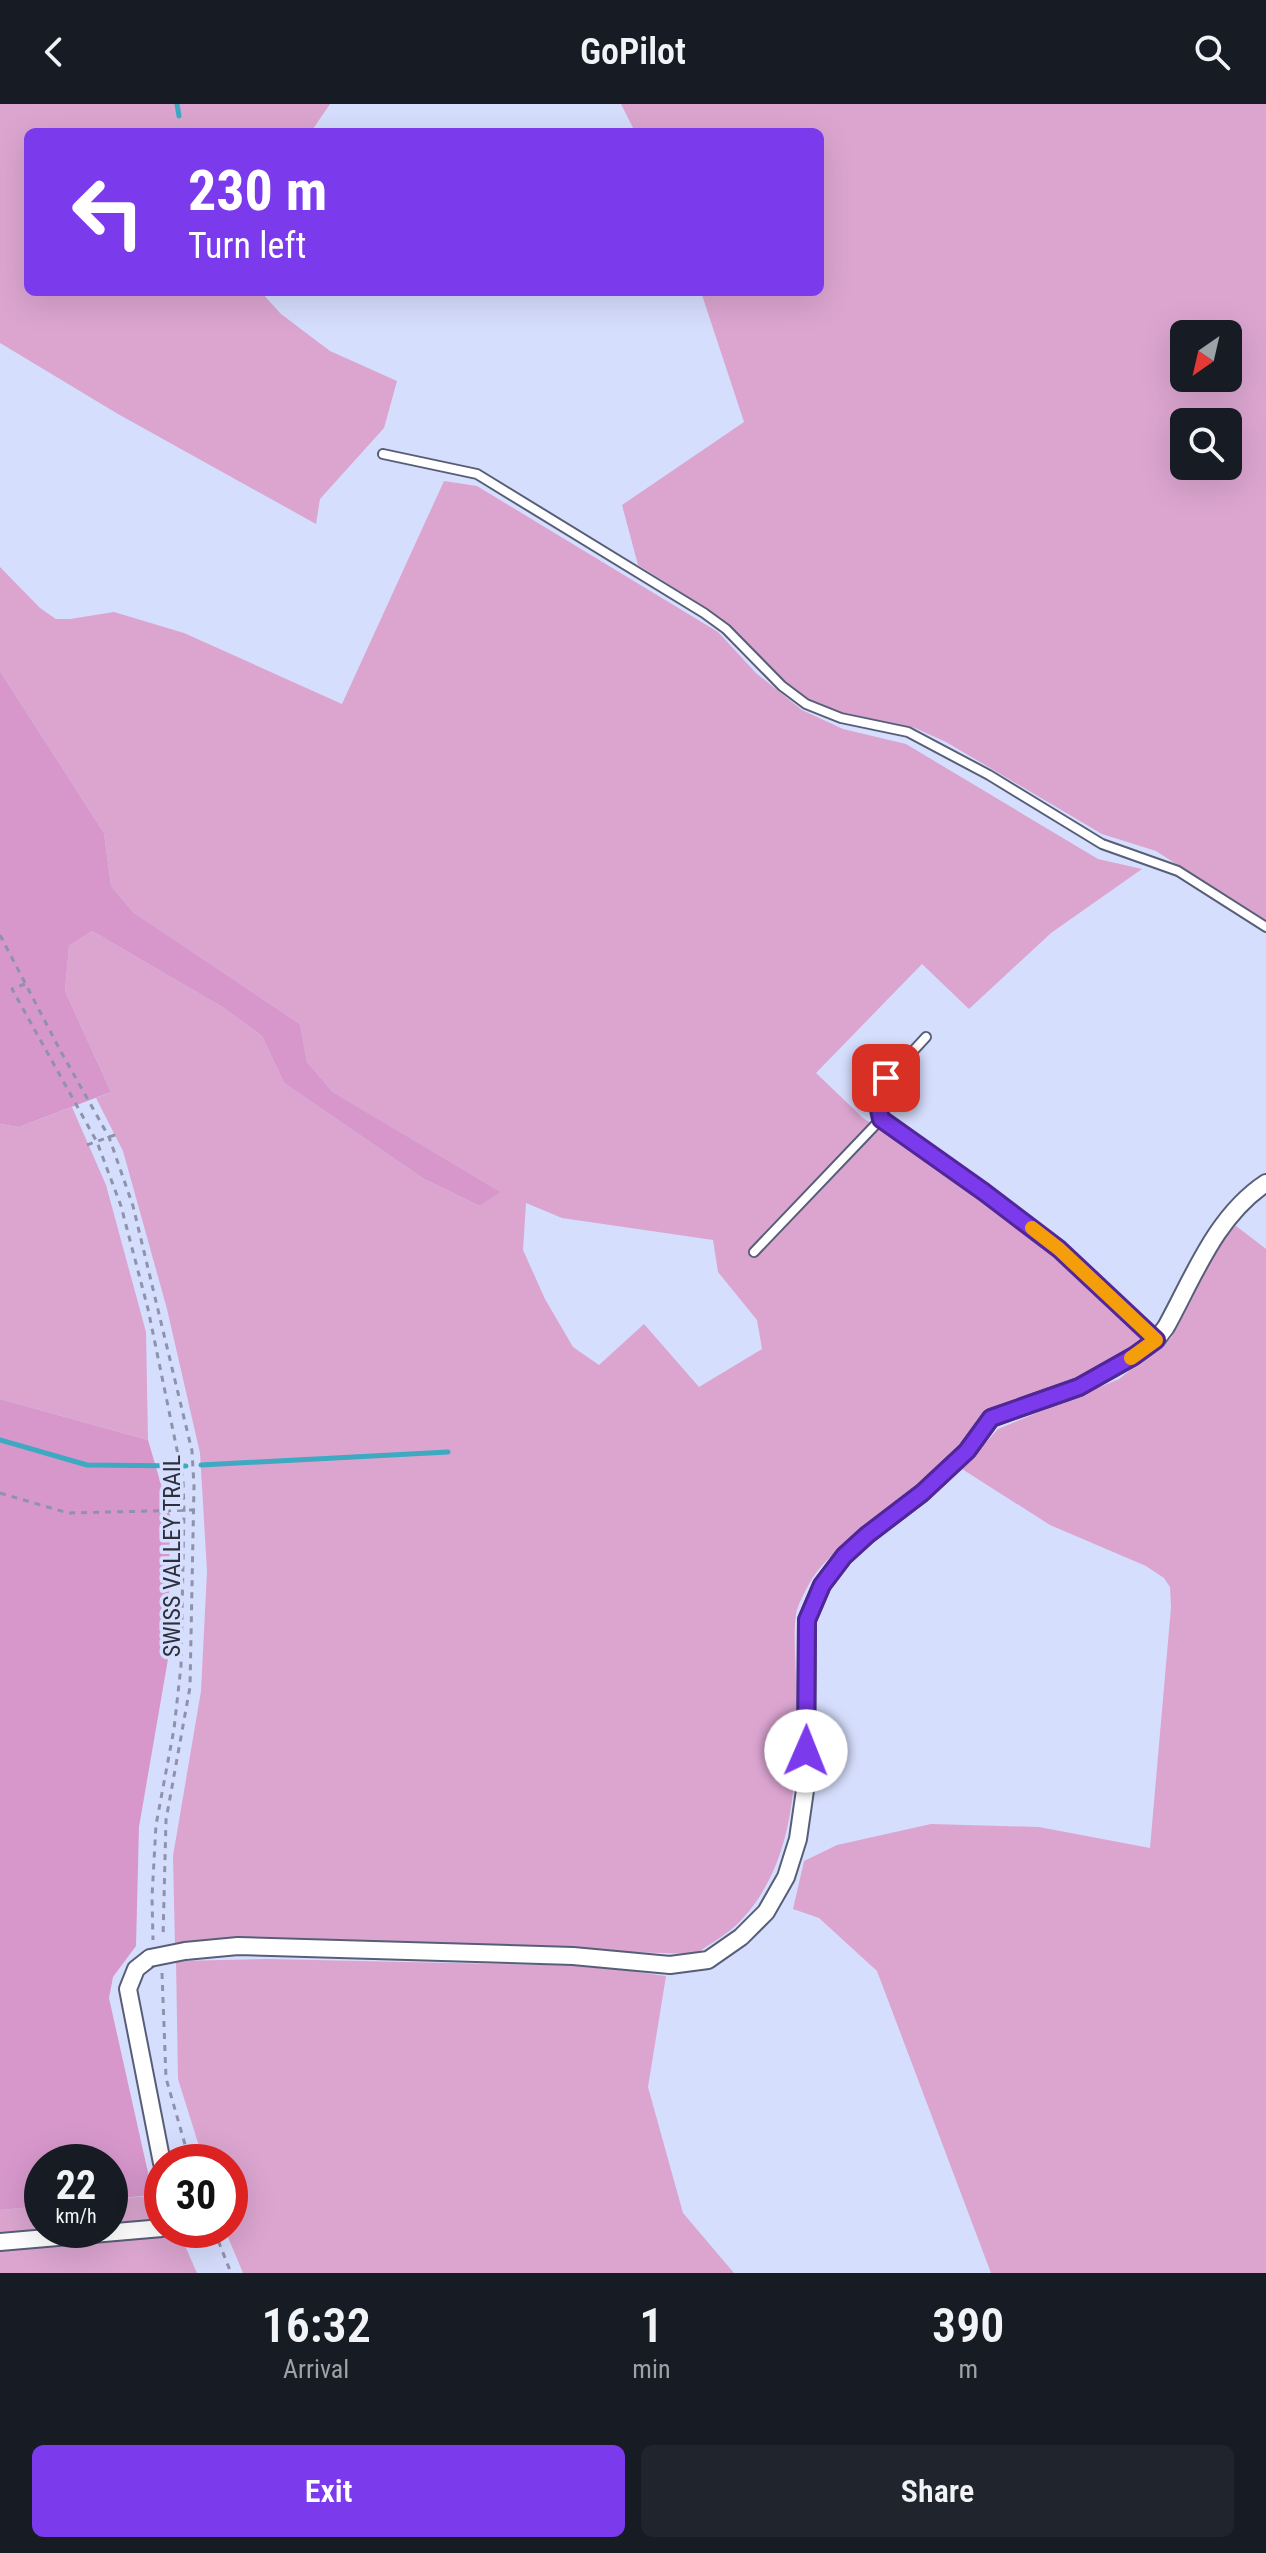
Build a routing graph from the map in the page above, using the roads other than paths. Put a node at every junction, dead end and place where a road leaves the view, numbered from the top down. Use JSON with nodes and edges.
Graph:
{"nodes":[{"id":1,"x":383,"y":454,"type":"dead end"},
{"id":2,"x":1266,"y":927,"type":"edge"},
{"id":3,"x":926,"y":1037,"type":"dead end"},
{"id":4,"x":881,"y":1119,"type":"junction"},
{"id":5,"x":1266,"y":1183,"type":"edge"},
{"id":6,"x":754,"y":1252,"type":"dead end"},
{"id":7,"x":1156,"y":1340,"type":"junction"},
{"id":8,"x":158,"y":2144,"type":"edge"},
{"id":9,"x":144,"y":2230,"type":"edge"},
{"id":10,"x":0,"y":2242,"type":"edge"}],
"edges":[{"from":1,"to":2,"type":"lane"},
{"from":3,"to":4,"type":"lane"},
{"from":4,"to":6,"type":"lane"},
{"from":4,"to":7,"type":"lane"},
{"from":5,"to":7,"type":"street"},
{"from":7,"to":8,"type":"street","bridge":true},
{"from":9,"to":10,"type":"street"}]}
